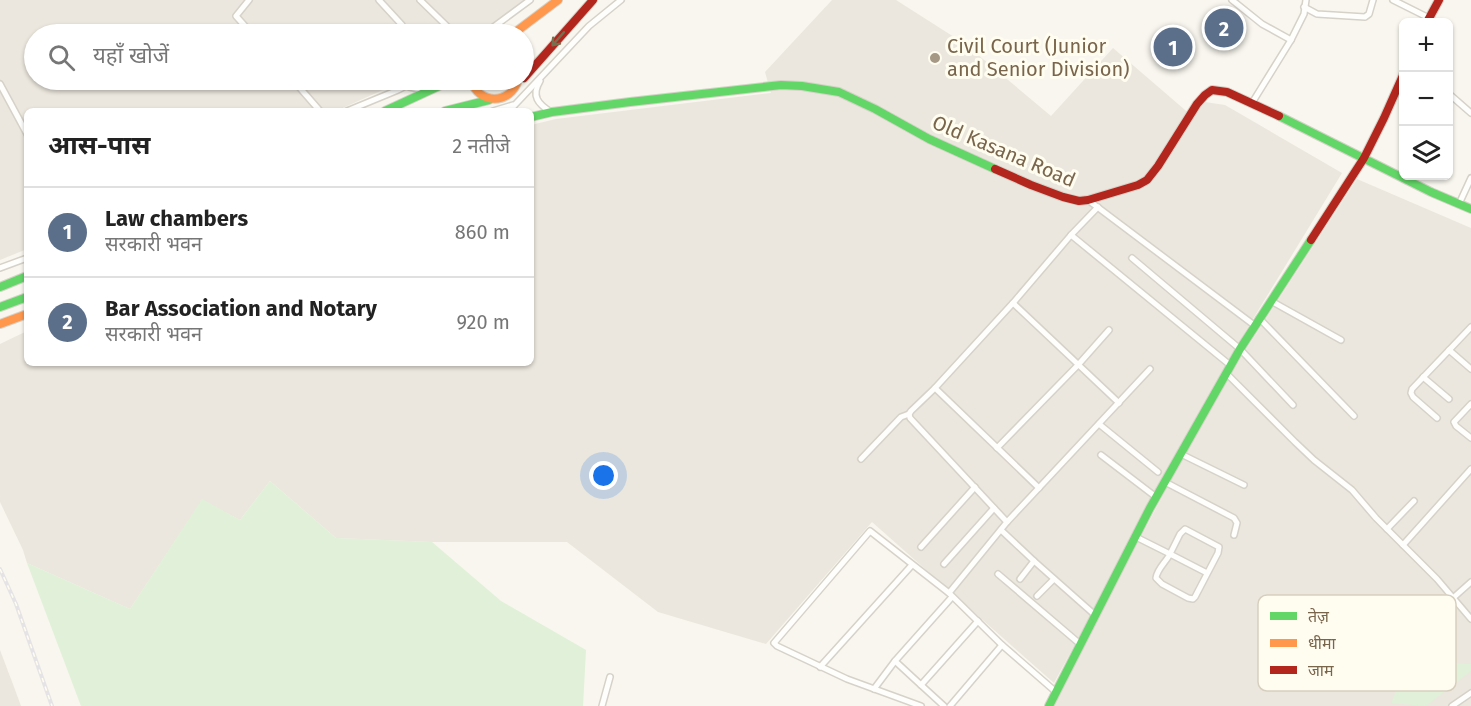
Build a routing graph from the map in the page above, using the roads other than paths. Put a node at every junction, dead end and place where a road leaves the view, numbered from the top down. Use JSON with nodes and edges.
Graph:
{"nodes":[{"id":1,"x":249,"y":0,"type":"edge"},
{"id":2,"x":379,"y":0,"type":"edge"},
{"id":3,"x":420,"y":0,"type":"edge"},
{"id":4,"x":530,"y":0,"type":"edge"},
{"id":5,"x":558,"y":0,"type":"edge"},
{"id":6,"x":593,"y":0,"type":"edge"},
{"id":7,"x":621,"y":0,"type":"edge"},
{"id":8,"x":1232,"y":0,"type":"edge"},
{"id":9,"x":1306,"y":0,"type":"edge"},
{"id":10,"x":1373,"y":0,"type":"edge"},
{"id":11,"x":1393,"y":0,"type":"edge"},
{"id":12,"x":1438,"y":0,"type":"edge"},
{"id":13,"x":1304,"y":7,"type":"junction"},
{"id":14,"x":1424,"y":18,"type":"edge"},
{"id":15,"x":1429,"y":18,"type":"edge"},
{"id":16,"x":243,"y":24,"type":"edge"},
{"id":17,"x":401,"y":24,"type":"edge"},
{"id":18,"x":445,"y":24,"type":"edge"},
{"id":19,"x":498,"y":24,"type":"edge"},
{"id":20,"x":526,"y":24,"type":"edge"},
{"id":21,"x":1291,"y":40,"type":"junction"},
{"id":22,"x":534,"y":65,"type":"edge"},
{"id":23,"x":544,"y":75,"type":"junction"},
{"id":24,"x":0,"y":84,"type":"edge"},
{"id":25,"x":1399,"y":84,"type":"edge"},
{"id":26,"x":534,"y":85,"type":"edge"},
{"id":27,"x":302,"y":90,"type":"edge"},
{"id":28,"x":397,"y":90,"type":"edge"},
{"id":29,"x":424,"y":90,"type":"edge"},
{"id":30,"x":476,"y":90,"type":"edge"},
{"id":31,"x":513,"y":90,"type":"edge"},
{"id":32,"x":529,"y":90,"type":"edge"},
{"id":33,"x":429,"y":91,"type":"joint"},
{"id":34,"x":1453,"y":97,"type":"edge"},
{"id":35,"x":490,"y":99,"type":"junction"},
{"id":36,"x":1252,"y":103,"type":"junction"},
{"id":37,"x":514,"y":105,"type":"junction"},
{"id":38,"x":317,"y":108,"type":"edge"},
{"id":39,"x":354,"y":108,"type":"edge"},
{"id":40,"x":392,"y":108,"type":"edge"},
{"id":41,"x":456,"y":108,"type":"edge"},
{"id":42,"x":504,"y":108,"type":"edge"},
{"id":43,"x":512,"y":108,"type":"edge"},
{"id":44,"x":552,"y":112,"type":"junction"},
{"id":45,"x":1471,"y":114,"type":"edge"},
{"id":46,"x":534,"y":116,"type":"edge"},
{"id":47,"x":24,"y":128,"type":"edge"},
{"id":48,"x":1364,"y":158,"type":"junction"},
{"id":49,"x":1471,"y":178,"type":"edge"},
{"id":50,"x":1088,"y":201,"type":"junction"},
{"id":51,"x":1459,"y":204,"type":"junction"},
{"id":52,"x":1098,"y":207,"type":"junction"},
{"id":53,"x":1471,"y":209,"type":"edge"},
{"id":54,"x":1071,"y":235,"type":"junction"},
{"id":55,"x":1132,"y":258,"type":"dead end"},
{"id":56,"x":24,"y":259,"type":"edge"},
{"id":57,"x":0,"y":268,"type":"edge"},
{"id":58,"x":24,"y":277,"type":"edge"},
{"id":59,"x":0,"y":287,"type":"edge"},
{"id":60,"x":24,"y":298,"type":"edge"},
{"id":61,"x":1271,"y":301,"type":"junction"},
{"id":62,"x":1013,"y":303,"type":"junction"},
{"id":63,"x":0,"y":307,"type":"edge"},
{"id":64,"x":24,"y":315,"type":"edge"},
{"id":65,"x":1256,"y":322,"type":"junction"},
{"id":66,"x":0,"y":324,"type":"edge"},
{"id":67,"x":1471,"y":327,"type":"edge"},
{"id":68,"x":1108,"y":330,"type":"dead end"},
{"id":69,"x":1341,"y":340,"type":"dead end"},
{"id":70,"x":1240,"y":349,"type":"junction"},
{"id":71,"x":1449,"y":350,"type":"junction"},
{"id":72,"x":1078,"y":365,"type":"junction"},
{"id":73,"x":1230,"y":365,"type":"junction"},
{"id":74,"x":1150,"y":369,"type":"dead end"},
{"id":75,"x":1471,"y":369,"type":"edge"},
{"id":76,"x":1226,"y":373,"type":"junction"},
{"id":77,"x":1423,"y":377,"type":"junction"},
{"id":78,"x":934,"y":388,"type":"junction"},
{"id":79,"x":1449,"y":399,"type":"dead end"},
{"id":80,"x":1119,"y":403,"type":"junction"},
{"id":81,"x":1471,"y":404,"type":"edge"},
{"id":82,"x":1293,"y":405,"type":"dead end"},
{"id":83,"x":909,"y":414,"type":"junction"},
{"id":84,"x":1353,"y":416,"type":"dead end"},
{"id":85,"x":1437,"y":418,"type":"dead end"},
{"id":86,"x":1099,"y":424,"type":"junction"},
{"id":87,"x":1471,"y":437,"type":"edge"},
{"id":88,"x":997,"y":448,"type":"junction"},
{"id":89,"x":1181,"y":454,"type":"junction"},
{"id":90,"x":1101,"y":455,"type":"dead end"},
{"id":91,"x":861,"y":459,"type":"dead end"},
{"id":92,"x":1471,"y":469,"type":"edge"},
{"id":93,"x":1158,"y":472,"type":"dead end"},
{"id":94,"x":1165,"y":482,"type":"junction"},
{"id":95,"x":1244,"y":485,"type":"dead end"},
{"id":96,"x":975,"y":487,"type":"junction"},
{"id":97,"x":1039,"y":488,"type":"junction"},
{"id":98,"x":1156,"y":497,"type":"junction"},
{"id":99,"x":1414,"y":501,"type":"dead end"},
{"id":100,"x":994,"y":508,"type":"junction"},
{"id":101,"x":1007,"y":522,"type":"junction"},
{"id":102,"x":1387,"y":529,"type":"junction"},
{"id":103,"x":1001,"y":530,"type":"junction"},
{"id":104,"x":1234,"y":535,"type":"dead end"},
{"id":105,"x":1136,"y":537,"type":"junction"},
{"id":106,"x":1403,"y":545,"type":"junction"},
{"id":107,"x":921,"y":547,"type":"dead end"},
{"id":108,"x":1170,"y":554,"type":"junction"},
{"id":109,"x":1034,"y":561,"type":"junction"},
{"id":110,"x":944,"y":564,"type":"dead end"},
{"id":111,"x":912,"y":565,"type":"junction"},
{"id":112,"x":1207,"y":573,"type":"junction"},
{"id":113,"x":998,"y":574,"type":"dead end"},
{"id":114,"x":1020,"y":579,"type":"dead end"},
{"id":115,"x":1054,"y":579,"type":"junction"},
{"id":116,"x":1471,"y":582,"type":"edge"},
{"id":117,"x":951,"y":595,"type":"junction"},
{"id":118,"x":1450,"y":595,"type":"edge"},
{"id":119,"x":1456,"y":595,"type":"edge"},
{"id":120,"x":1037,"y":596,"type":"dead end"},
{"id":121,"x":1456,"y":602,"type":"edge"},
{"id":122,"x":1095,"y":615,"type":"junction"},
{"id":123,"x":1471,"y":619,"type":"edge"},
{"id":124,"x":978,"y":621,"type":"junction"},
{"id":125,"x":1080,"y":644,"type":"junction"},
{"id":126,"x":1002,"y":645,"type":"junction"},
{"id":127,"x":895,"y":661,"type":"junction"},
{"id":128,"x":820,"y":667,"type":"junction"},
{"id":129,"x":610,"y":677,"type":"dead end"},
{"id":130,"x":921,"y":685,"type":"junction"},
{"id":131,"x":874,"y":689,"type":"junction"},
{"id":132,"x":1056,"y":692,"type":"junction"},
{"id":133,"x":1471,"y":693,"type":"edge"},
{"id":134,"x":602,"y":706,"type":"edge"},
{"id":135,"x":921,"y":706,"type":"edge"},
{"id":136,"x":944,"y":706,"type":"edge"},
{"id":137,"x":951,"y":706,"type":"edge"},
{"id":138,"x":1048,"y":706,"type":"edge"},
{"id":139,"x":1452,"y":706,"type":"edge"}],
"edges":[{"from":1,"to":16,"type":"street"},
{"from":2,"to":17,"type":"street"},
{"from":3,"to":18,"type":"street"},
{"from":4,"to":19,"type":"street"},
{"from":5,"to":20,"type":"street"},
{"from":6,"to":22,"type":"street","one_way":true},
{"from":7,"to":23,"type":"street"},
{"from":8,"to":21,"type":"street"},
{"from":9,"to":13,"type":"street"},
{"from":10,"to":13,"type":"street"},
{"from":11,"to":14,"type":"street"},
{"from":12,"to":15,"type":"street"},
{"from":13,"to":21,"type":"street"},
{"from":21,"to":36,"type":"street"},
{"from":23,"to":26,"type":"street"},
{"from":23,"to":44,"type":"street"},
{"from":24,"to":47,"type":"street"},
{"from":25,"to":48,"type":"street"},
{"from":27,"to":38,"type":"street"},
{"from":28,"to":39,"type":"street"},
{"from":29,"to":33,"type":"street"},
{"from":30,"to":35,"type":"street"},
{"from":31,"to":35,"type":"street"},
{"from":32,"to":37,"type":"street"},
{"from":33,"to":40,"type":"street"},
{"from":34,"to":45,"type":"street"},
{"from":35,"to":41,"type":"street"},
{"from":36,"to":48,"type":"street","name":"Old Kasana Road"},
{"from":36,"to":50,"type":"street","name":"Old Kasana Road"},
{"from":37,"to":42,"type":"street"},
{"from":37,"to":43,"type":"street"},
{"from":44,"to":46,"type":"street","name":"Old Kasana Road"},
{"from":44,"to":50,"type":"street","name":"Old Kasana Road"},
{"from":48,"to":51,"type":"street","name":"Old Kasana Road"},
{"from":48,"to":61,"type":"street"},
{"from":49,"to":51,"type":"street"},
{"from":50,"to":52,"type":"street"},
{"from":51,"to":53,"type":"street","name":"Old Kasana Road"},
{"from":52,"to":54,"type":"street"},
{"from":52,"to":65,"type":"street"},
{"from":54,"to":62,"type":"street"},
{"from":54,"to":73,"type":"street"},
{"from":55,"to":70,"type":"street"},
{"from":56,"to":57,"type":"street"},
{"from":58,"to":59,"type":"street"},
{"from":60,"to":63,"type":"street"},
{"from":61,"to":65,"type":"street"},
{"from":61,"to":69,"type":"street"},
{"from":62,"to":72,"type":"street"},
{"from":62,"to":78,"type":"street"},
{"from":64,"to":66,"type":"street"},
{"from":65,"to":70,"type":"street"},
{"from":65,"to":84,"type":"street"},
{"from":67,"to":71,"type":"street"},
{"from":68,"to":72,"type":"street"},
{"from":70,"to":73,"type":"street"},
{"from":70,"to":82,"type":"street"},
{"from":71,"to":75,"type":"street"},
{"from":71,"to":77,"type":"street"},
{"from":72,"to":80,"type":"street"},
{"from":72,"to":88,"type":"street"},
{"from":73,"to":76,"type":"street"},
{"from":74,"to":80,"type":"street"},
{"from":76,"to":89,"type":"street"},
{"from":76,"to":102,"type":"street"},
{"from":77,"to":79,"type":"street"},
{"from":77,"to":85,"type":"street"},
{"from":78,"to":83,"type":"street"},
{"from":78,"to":88,"type":"street"},
{"from":80,"to":86,"type":"street"},
{"from":81,"to":87,"type":"street"},
{"from":83,"to":91,"type":"street"},
{"from":83,"to":96,"type":"street"},
{"from":86,"to":93,"type":"street"},
{"from":86,"to":97,"type":"street"},
{"from":88,"to":97,"type":"street"},
{"from":89,"to":94,"type":"street"},
{"from":89,"to":95,"type":"street"},
{"from":90,"to":98,"type":"street"},
{"from":92,"to":106,"type":"street"},
{"from":94,"to":98,"type":"street"},
{"from":94,"to":104,"type":"street"},
{"from":96,"to":100,"type":"street"},
{"from":96,"to":107,"type":"street"},
{"from":97,"to":101,"type":"street"},
{"from":98,"to":105,"type":"street"},
{"from":99,"to":102,"type":"street"},
{"from":100,"to":101,"type":"street"},
{"from":100,"to":110,"type":"street"},
{"from":101,"to":103,"type":"street"},
{"from":102,"to":106,"type":"street"},
{"from":103,"to":109,"type":"street"},
{"from":103,"to":117,"type":"street"},
{"from":105,"to":108,"type":"street"},
{"from":105,"to":122,"type":"street"},
{"from":106,"to":118,"type":"street"},
{"from":108,"to":112,"type":"street"},
{"from":108,"to":112,"type":"street"},
{"from":108,"to":112,"type":"street"},
{"from":109,"to":114,"type":"street"},
{"from":109,"to":115,"type":"street"},
{"from":111,"to":117,"type":"street"},
{"from":111,"to":128,"type":"street"},
{"from":111,"to":128,"type":"street"},
{"from":113,"to":125,"type":"street"},
{"from":115,"to":120,"type":"street"},
{"from":115,"to":122,"type":"street"},
{"from":116,"to":119,"type":"street"},
{"from":117,"to":124,"type":"street"},
{"from":117,"to":127,"type":"street"},
{"from":121,"to":123,"type":"street"},
{"from":122,"to":125,"type":"street"},
{"from":124,"to":126,"type":"street"},
{"from":124,"to":130,"type":"street"},
{"from":125,"to":132,"type":"street"},
{"from":126,"to":132,"type":"street"},
{"from":126,"to":137,"type":"street"},
{"from":127,"to":130,"type":"street"},
{"from":127,"to":131,"type":"street"},
{"from":128,"to":131,"type":"street"},
{"from":129,"to":134,"type":"street"},
{"from":130,"to":136,"type":"street"},
{"from":131,"to":135,"type":"street"},
{"from":132,"to":138,"type":"street"},
{"from":133,"to":139,"type":"street"}]}
